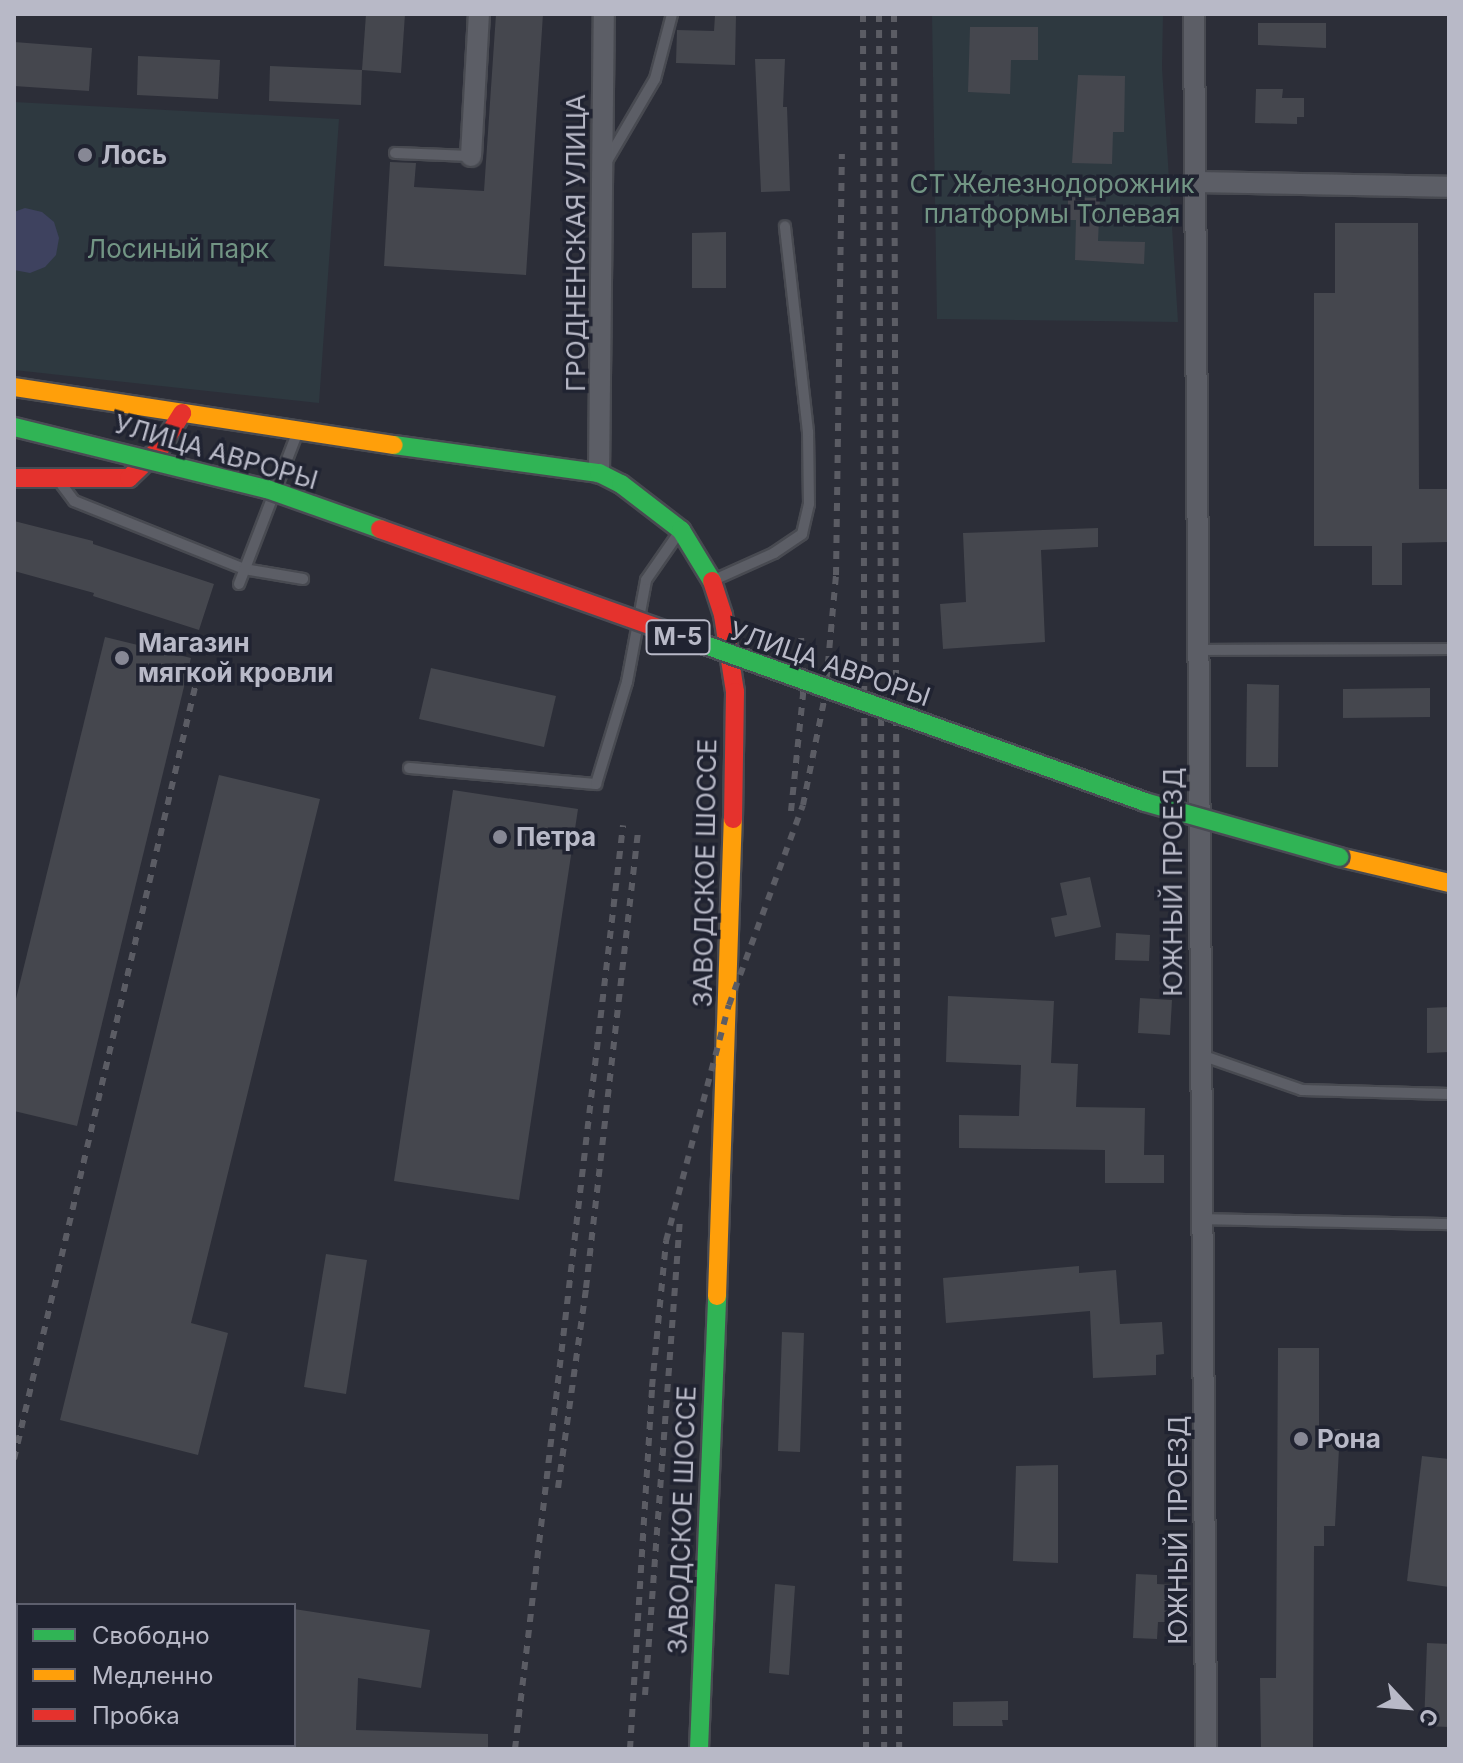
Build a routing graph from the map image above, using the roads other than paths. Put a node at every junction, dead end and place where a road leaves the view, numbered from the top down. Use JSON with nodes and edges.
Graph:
{"nodes":[{"id":1,"x":479,"y":14,"type":"edge"},
{"id":2,"x":604,"y":14,"type":"edge"},
{"id":3,"x":672,"y":14,"type":"edge"},
{"id":4,"x":1194,"y":14,"type":"edge"},
{"id":5,"x":395,"y":153,"type":"dead end"},
{"id":6,"x":471,"y":156,"type":"joint"},
{"id":7,"x":603,"y":166,"type":"junction"},
{"id":8,"x":1193,"y":182,"type":"junction"},
{"id":9,"x":1449,"y":187,"type":"edge"},
{"id":10,"x":785,"y":226,"type":"dead end"},
{"id":11,"x":14,"y":387,"type":"edge"},
{"id":12,"x":182,"y":413,"type":"junction"},
{"id":13,"x":14,"y":427,"type":"edge"},
{"id":14,"x":297,"y":432,"type":"junction"},
{"id":15,"x":599,"y":473,"type":"junction"},
{"id":16,"x":14,"y":478,"type":"edge"},
{"id":17,"x":58,"y":480,"type":"junction"},
{"id":18,"x":681,"y":530,"type":"junction"},
{"id":19,"x":244,"y":569,"type":"junction"},
{"id":20,"x":303,"y":579,"type":"dead end"},
{"id":21,"x":712,"y":581,"type":"junction"},
{"id":22,"x":239,"y":584,"type":"dead end"},
{"id":23,"x":1449,"y":649,"type":"edge"},
{"id":24,"x":1197,"y":650,"type":"junction"},
{"id":25,"x":409,"y":768,"type":"dead end"},
{"id":26,"x":1449,"y":883,"type":"edge"},
{"id":27,"x":1201,"y":1055,"type":"junction"},
{"id":28,"x":1449,"y":1094,"type":"edge"},
{"id":29,"x":1202,"y":1219,"type":"junction"},
{"id":30,"x":1449,"y":1224,"type":"edge"},
{"id":31,"x":699,"y":1749,"type":"edge"},
{"id":32,"x":1206,"y":1749,"type":"edge"}],
"edges":[{"from":1,"to":6,"type":"street"},
{"from":2,"to":7,"type":"street","name":"ГРОДНЕНСКАЯ УЛИЦА"},
{"from":3,"to":7,"type":"lane"},
{"from":4,"to":8,"type":"street","name":"ЮЖНЫЙ ПРОЕЗД"},
{"from":5,"to":6,"type":"lane"},
{"from":7,"to":15,"type":"street","name":"ГРОДНЕНСКАЯ УЛИЦА"},
{"from":8,"to":9,"type":"street"},
{"from":8,"to":24,"type":"street","name":"ЮЖНЫЙ ПРОЕЗД"},
{"from":10,"to":21,"type":"lane"},
{"from":11,"to":12,"type":"main road","name":"ЗАВОДСКОЕ ШОССЕ"},
{"from":12,"to":14,"type":"main road","name":"ЗАВОДСКОЕ ШОССЕ"},
{"from":12,"to":17,"type":"main road"},
{"from":13,"to":26,"type":"main road","name":"УЛИЦА АВРОРЫ","number":"М-5","bridge":true},
{"from":14,"to":15,"type":"main road","name":"ЗАВОДСКОЕ ШОССЕ"},
{"from":14,"to":19,"type":"lane"},
{"from":15,"to":18,"type":"main road","name":"ЗАВОДСКОЕ ШОССЕ"},
{"from":16,"to":17,"type":"main road"},
{"from":17,"to":19,"type":"lane"},
{"from":18,"to":21,"type":"main road","name":"ЗАВОДСКОЕ ШОССЕ"},
{"from":18,"to":25,"type":"lane"},
{"from":19,"to":20,"type":"lane"},
{"from":19,"to":22,"type":"lane"},
{"from":21,"to":31,"type":"main road","name":"ЗАВОДСКОЕ ШОССЕ"},
{"from":23,"to":24,"type":"lane"},
{"from":24,"to":27,"type":"street","name":"ЮЖНЫЙ ПРОЕЗД"},
{"from":27,"to":28,"type":"lane"},
{"from":27,"to":29,"type":"street","name":"ЮЖНЫЙ ПРОЕЗД"},
{"from":29,"to":30,"type":"lane"},
{"from":29,"to":32,"type":"street","name":"ЮЖНЫЙ ПРОЕЗД"}]}
